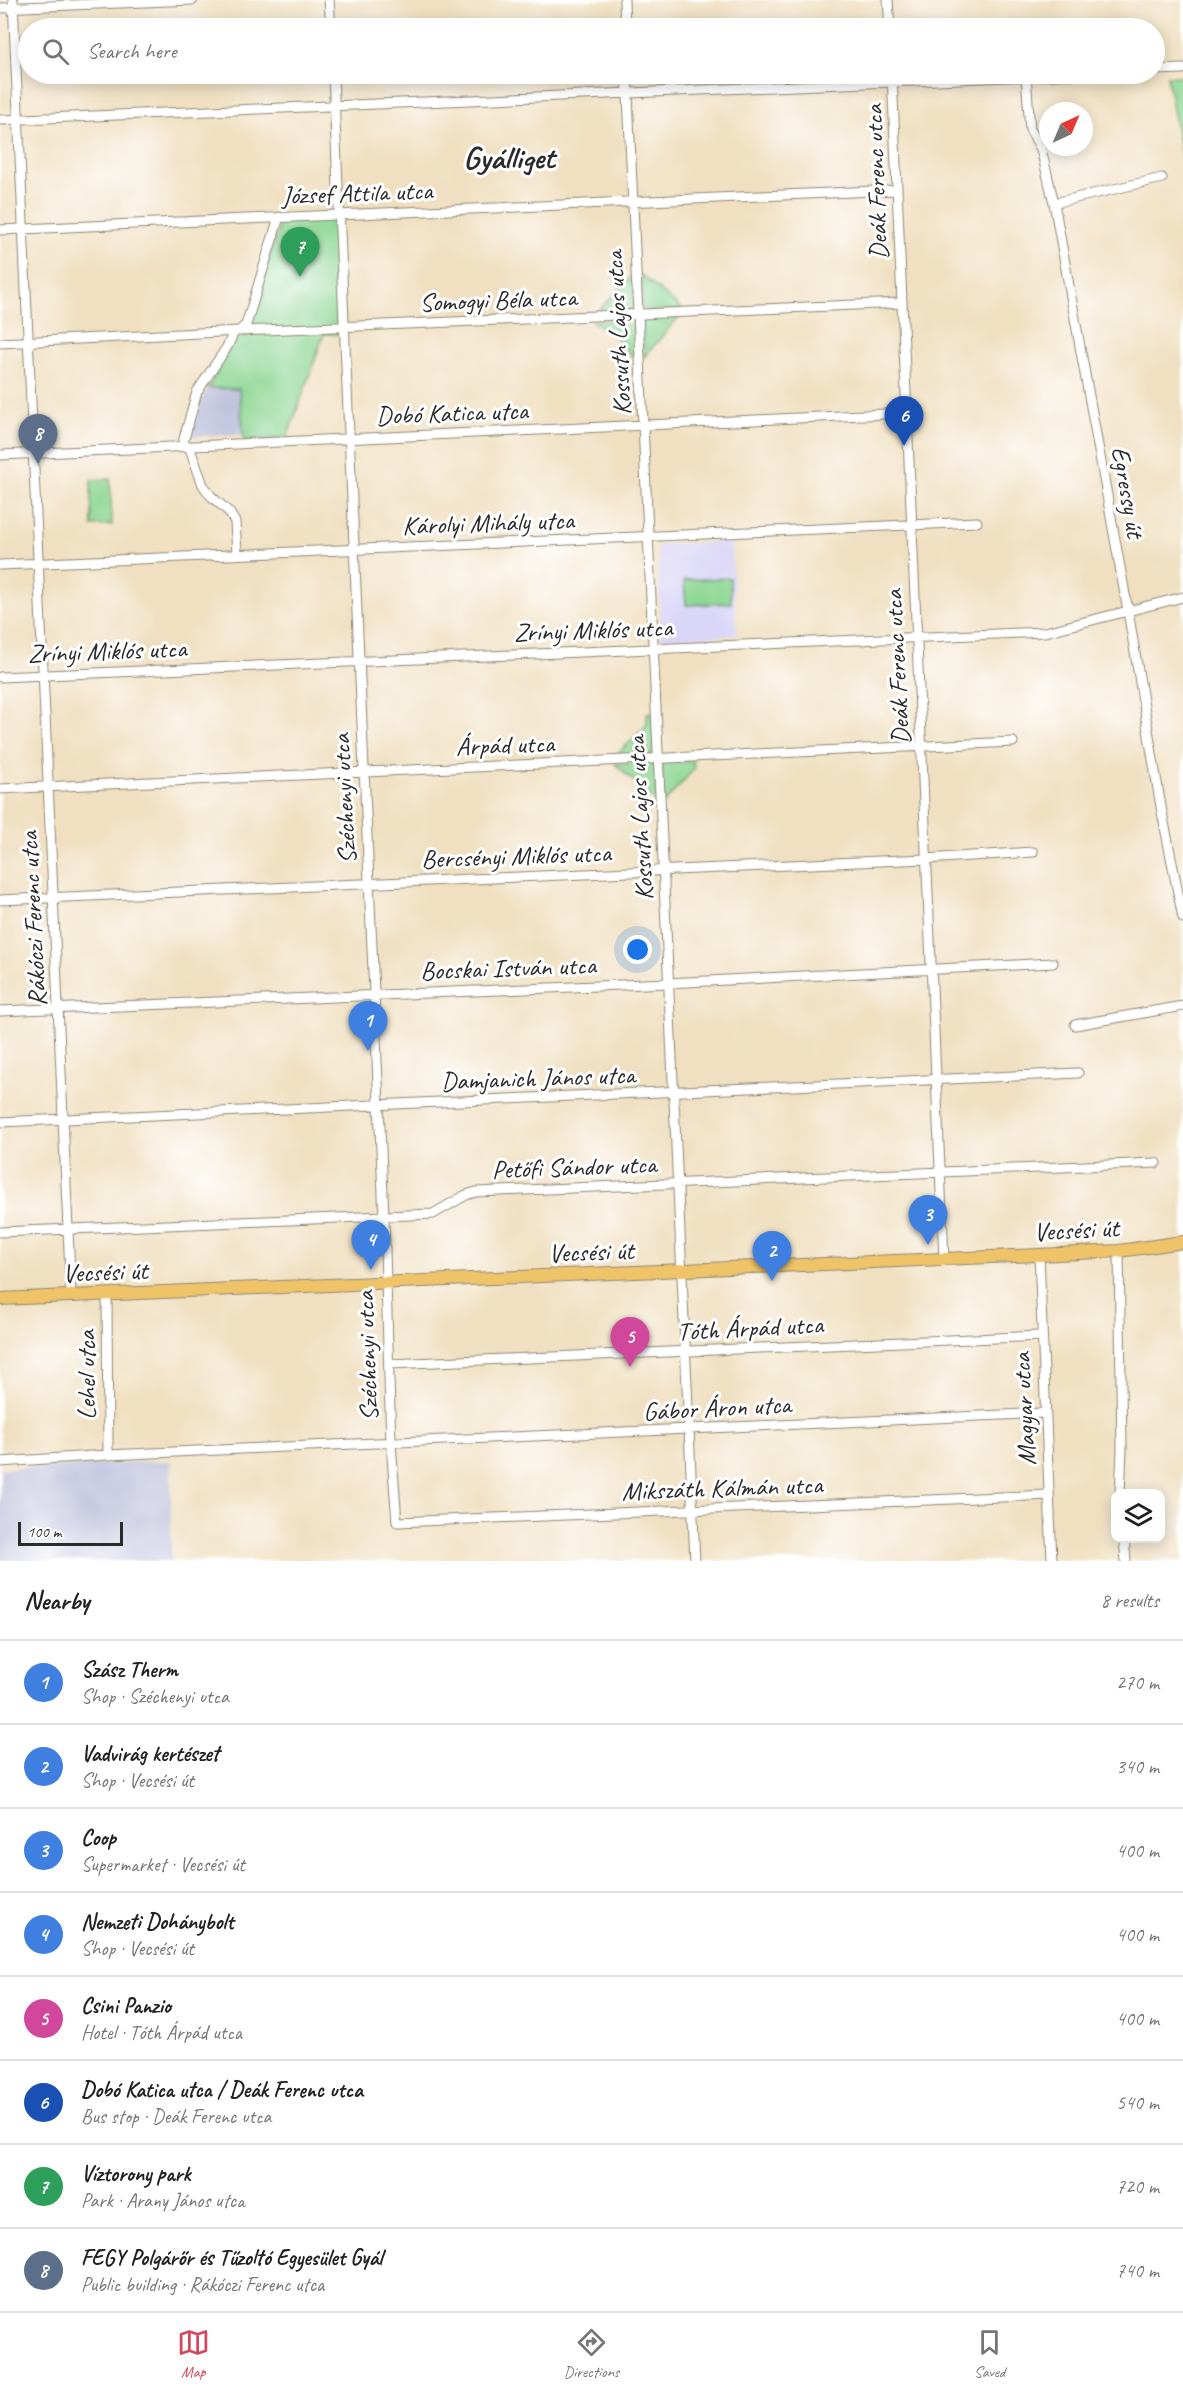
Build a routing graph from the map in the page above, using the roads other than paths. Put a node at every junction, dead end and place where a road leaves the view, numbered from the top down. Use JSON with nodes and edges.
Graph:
{"nodes":[{"id":1,"x":193,"y":0,"type":"edge"},
{"id":2,"x":329,"y":0,"type":"edge"},
{"id":3,"x":624,"y":0,"type":"edge"},
{"id":4,"x":888,"y":0,"type":"edge"},
{"id":5,"x":13,"y":4,"type":"edge"},
{"id":6,"x":0,"y":8,"type":"edge"},
{"id":7,"x":330,"y":18,"type":"edge"},
{"id":8,"x":625,"y":18,"type":"edge"},
{"id":9,"x":889,"y":18,"type":"edge"},
{"id":10,"x":1183,"y":69,"type":"edge"},
{"id":11,"x":1165,"y":70,"type":"edge"},
{"id":12,"x":333,"y":84,"type":"edge"},
{"id":13,"x":628,"y":84,"type":"edge"},
{"id":14,"x":776,"y":84,"type":"edge"},
{"id":15,"x":892,"y":84,"type":"edge"},
{"id":16,"x":1026,"y":84,"type":"edge"},
{"id":17,"x":628,"y":93,"type":"junction"},
{"id":18,"x":334,"y":105,"type":"junction"},
{"id":19,"x":0,"y":120,"type":"edge"},
{"id":20,"x":18,"y":120,"type":"junction"},
{"id":21,"x":1162,"y":178,"type":"dead end"},
{"id":22,"x":897,"y":190,"type":"junction"},
{"id":23,"x":633,"y":202,"type":"junction"},
{"id":24,"x":1054,"y":203,"type":"junction"},
{"id":25,"x":339,"y":214,"type":"junction"},
{"id":26,"x":279,"y":217,"type":"junction"},
{"id":27,"x":23,"y":229,"type":"junction"},
{"id":28,"x":0,"y":230,"type":"edge"},
{"id":29,"x":902,"y":303,"type":"junction"},
{"id":30,"x":639,"y":315,"type":"junction"},
{"id":31,"x":344,"y":328,"type":"junction"},
{"id":32,"x":239,"y":331,"type":"junction"},
{"id":33,"x":28,"y":342,"type":"junction"},
{"id":34,"x":0,"y":343,"type":"edge"},
{"id":35,"x":906,"y":413,"type":"junction"},
{"id":36,"x":644,"y":426,"type":"junction"},
{"id":37,"x":348,"y":438,"type":"junction"},
{"id":38,"x":186,"y":446,"type":"junction"},
{"id":39,"x":33,"y":453,"type":"junction"},
{"id":40,"x":0,"y":455,"type":"edge"},
{"id":41,"x":977,"y":522,"type":"dead end"},
{"id":42,"x":912,"y":525,"type":"junction"},
{"id":43,"x":648,"y":537,"type":"junction"},
{"id":44,"x":352,"y":549,"type":"junction"},
{"id":45,"x":237,"y":554,"type":"junction"},
{"id":46,"x":37,"y":564,"type":"junction"},
{"id":47,"x":0,"y":565,"type":"edge"},
{"id":48,"x":1183,"y":597,"type":"edge"},
{"id":49,"x":1128,"y":611,"type":"junction"},
{"id":50,"x":917,"y":636,"type":"junction"},
{"id":51,"x":654,"y":649,"type":"junction"},
{"id":52,"x":358,"y":660,"type":"junction"},
{"id":53,"x":43,"y":675,"type":"junction"},
{"id":54,"x":0,"y":677,"type":"edge"},
{"id":55,"x":1012,"y":742,"type":"dead end"},
{"id":56,"x":922,"y":748,"type":"junction"},
{"id":57,"x":658,"y":759,"type":"junction"},
{"id":58,"x":363,"y":772,"type":"junction"},
{"id":59,"x":48,"y":786,"type":"junction"},
{"id":60,"x":0,"y":789,"type":"edge"},
{"id":61,"x":1033,"y":852,"type":"dead end"},
{"id":62,"x":926,"y":859,"type":"junction"},
{"id":63,"x":663,"y":870,"type":"junction"},
{"id":64,"x":369,"y":883,"type":"junction"},
{"id":65,"x":53,"y":897,"type":"junction"},
{"id":66,"x":0,"y":900,"type":"edge"},
{"id":67,"x":1183,"y":918,"type":"edge"},
{"id":68,"x":1053,"y":963,"type":"dead end"},
{"id":69,"x":932,"y":970,"type":"junction"},
{"id":70,"x":668,"y":983,"type":"junction"},
{"id":71,"x":374,"y":994,"type":"junction"},
{"id":72,"x":1183,"y":1006,"type":"edge"},
{"id":73,"x":58,"y":1009,"type":"junction"},
{"id":74,"x":0,"y":1011,"type":"edge"},
{"id":75,"x":1075,"y":1025,"type":"dead end"},
{"id":76,"x":1078,"y":1073,"type":"dead end"},
{"id":77,"x":936,"y":1081,"type":"junction"},
{"id":78,"x":674,"y":1093,"type":"junction"},
{"id":79,"x":379,"y":1105,"type":"junction"},
{"id":80,"x":63,"y":1119,"type":"junction"},
{"id":81,"x":0,"y":1122,"type":"edge"},
{"id":82,"x":1156,"y":1163,"type":"dead end"},
{"id":83,"x":941,"y":1174,"type":"junction"},
{"id":84,"x":678,"y":1184,"type":"junction"},
{"id":85,"x":384,"y":1217,"type":"junction"},
{"id":86,"x":69,"y":1231,"type":"junction"},
{"id":87,"x":0,"y":1232,"type":"edge"},
{"id":88,"x":1183,"y":1242,"type":"edge"},
{"id":89,"x":1119,"y":1251,"type":"junction"},
{"id":90,"x":1039,"y":1255,"type":"junction"},
{"id":91,"x":944,"y":1259,"type":"junction"},
{"id":92,"x":682,"y":1270,"type":"junction"},
{"id":93,"x":386,"y":1283,"type":"junction"},
{"id":94,"x":107,"y":1295,"type":"junction"},
{"id":95,"x":71,"y":1296,"type":"junction"},
{"id":96,"x":0,"y":1299,"type":"edge"},
{"id":97,"x":1041,"y":1336,"type":"junction"},
{"id":98,"x":684,"y":1352,"type":"junction"},
{"id":99,"x":389,"y":1364,"type":"junction"},
{"id":100,"x":1045,"y":1413,"type":"junction"},
{"id":101,"x":688,"y":1431,"type":"junction"},
{"id":102,"x":391,"y":1443,"type":"junction"},
{"id":103,"x":108,"y":1455,"type":"junction"},
{"id":104,"x":0,"y":1462,"type":"edge"},
{"id":105,"x":1120,"y":1489,"type":"edge"},
{"id":106,"x":1049,"y":1495,"type":"junction"},
{"id":107,"x":692,"y":1510,"type":"junction"},
{"id":108,"x":397,"y":1522,"type":"joint"},
{"id":109,"x":1124,"y":1543,"type":"edge"},
{"id":110,"x":695,"y":1561,"type":"edge"},
{"id":111,"x":1052,"y":1561,"type":"edge"},
{"id":112,"x":1126,"y":1561,"type":"edge"}],
"edges":[{"from":1,"to":5,"type":"street"},
{"from":2,"to":7,"type":"street"},
{"from":3,"to":8,"type":"street"},
{"from":4,"to":9,"type":"street"},
{"from":5,"to":6,"type":"street"},
{"from":5,"to":20,"type":"street","name":"Rákóczi Ferenc utca"},
{"from":10,"to":11,"type":"street"},
{"from":12,"to":18,"type":"street","name":"Széchenyi utca"},
{"from":13,"to":17,"type":"street","name":"Kossuth Lajos utca"},
{"from":14,"to":17,"type":"street"},
{"from":15,"to":22,"type":"street","name":"Deák Ferenc utca"},
{"from":16,"to":24,"type":"street","name":"Egressy út"},
{"from":17,"to":18,"type":"street"},
{"from":17,"to":23,"type":"street","name":"Kossuth Lajos utca"},
{"from":18,"to":20,"type":"street"},
{"from":18,"to":25,"type":"street","name":"Széchenyi utca"},
{"from":19,"to":20,"type":"street"},
{"from":20,"to":27,"type":"street","name":"Rákóczi Ferenc utca"},
{"from":21,"to":24,"type":"street"},
{"from":22,"to":23,"type":"street","name":"József Attila utca"},
{"from":22,"to":29,"type":"street","name":"Deák Ferenc utca"},
{"from":23,"to":25,"type":"street","name":"József Attila utca"},
{"from":23,"to":30,"type":"street","name":"Kossuth Lajos utca"},
{"from":24,"to":49,"type":"street","name":"Egressy út"},
{"from":25,"to":26,"type":"street","name":"József Attila utca"},
{"from":25,"to":31,"type":"street","name":"Széchenyi utca"},
{"from":26,"to":27,"type":"street","name":"József Attila utca"},
{"from":26,"to":32,"type":"street"},
{"from":27,"to":28,"type":"street","name":"József Attila utca"},
{"from":27,"to":33,"type":"street","name":"Rákóczi Ferenc utca"},
{"from":29,"to":30,"type":"street","name":"Somogyi Béla utca"},
{"from":29,"to":35,"type":"street","name":"Deák Ferenc utca"},
{"from":30,"to":31,"type":"street","name":"Somogyi Béla utca"},
{"from":30,"to":36,"type":"street","name":"Kossuth Lajos utca"},
{"from":31,"to":32,"type":"street","name":"Somogyi Béla utca"},
{"from":31,"to":37,"type":"street","name":"Széchenyi utca"},
{"from":32,"to":33,"type":"street","name":"Somogyi Béla utca"},
{"from":32,"to":38,"type":"street"},
{"from":33,"to":34,"type":"street","name":"Somogyi Béla utca"},
{"from":33,"to":39,"type":"street","name":"Rákóczi Ferenc utca"},
{"from":35,"to":36,"type":"street","name":"Dobó Katica utca"},
{"from":35,"to":42,"type":"street","name":"Deák Ferenc utca"},
{"from":36,"to":37,"type":"street","name":"Dobó Katica utca"},
{"from":36,"to":43,"type":"street","name":"Kossuth Lajos utca"},
{"from":37,"to":38,"type":"street","name":"Dobó Katica utca"},
{"from":37,"to":44,"type":"street","name":"Széchenyi utca"},
{"from":38,"to":39,"type":"street","name":"Dobó Katica utca"},
{"from":38,"to":45,"type":"street"},
{"from":39,"to":40,"type":"street","name":"Dobó Katica utca"},
{"from":39,"to":46,"type":"street","name":"Rákóczi Ferenc utca"},
{"from":41,"to":42,"type":"street","name":"Károlyi Mihály utca"},
{"from":42,"to":43,"type":"street","name":"Károlyi Mihály utca"},
{"from":42,"to":50,"type":"street","name":"Deák Ferenc utca"},
{"from":43,"to":44,"type":"street","name":"Károlyi Mihály utca"},
{"from":43,"to":51,"type":"street","name":"Kossuth Lajos utca"},
{"from":44,"to":45,"type":"street","name":"Károlyi Mihály utca"},
{"from":44,"to":52,"type":"street","name":"Széchenyi utca"},
{"from":45,"to":46,"type":"street","name":"Károlyi Mihály utca"},
{"from":46,"to":47,"type":"street","name":"Károlyi Mihály utca"},
{"from":46,"to":53,"type":"street","name":"Rákóczi Ferenc utca"},
{"from":48,"to":49,"type":"street","name":"Zrínyi Miklós utca"},
{"from":49,"to":50,"type":"street","name":"Zrínyi Miklós utca"},
{"from":49,"to":67,"type":"street","name":"Egressy út"},
{"from":50,"to":51,"type":"street","name":"Zrínyi Miklós utca"},
{"from":50,"to":56,"type":"street","name":"Deák Ferenc utca"},
{"from":51,"to":52,"type":"street","name":"Zrínyi Miklós utca"},
{"from":51,"to":57,"type":"street","name":"Kossuth Lajos utca"},
{"from":52,"to":53,"type":"street","name":"Zrínyi Miklós utca"},
{"from":52,"to":58,"type":"street","name":"Széchenyi utca"},
{"from":53,"to":54,"type":"street","name":"Zrínyi Miklós utca"},
{"from":53,"to":59,"type":"street","name":"Rákóczi Ferenc utca"},
{"from":55,"to":56,"type":"street","name":"Árpád utca"},
{"from":56,"to":57,"type":"street","name":"Árpád utca"},
{"from":56,"to":62,"type":"street","name":"Deák Ferenc utca"},
{"from":57,"to":58,"type":"street","name":"Árpád utca"},
{"from":57,"to":63,"type":"street","name":"Kossuth Lajos utca"},
{"from":58,"to":59,"type":"street","name":"Árpád utca"},
{"from":58,"to":64,"type":"street","name":"Széchenyi utca"},
{"from":59,"to":60,"type":"street","name":"Árpád utca"},
{"from":59,"to":65,"type":"street","name":"Rákóczi Ferenc utca"},
{"from":61,"to":62,"type":"street","name":"Bercsényi Miklós utca"},
{"from":62,"to":63,"type":"street","name":"Bercsényi Miklós utca"},
{"from":62,"to":69,"type":"street","name":"Deák Ferenc utca"},
{"from":63,"to":64,"type":"street","name":"Bercsényi Miklós utca"},
{"from":63,"to":70,"type":"street","name":"Kossuth Lajos utca"},
{"from":64,"to":65,"type":"street","name":"Bercsényi Miklós utca"},
{"from":64,"to":71,"type":"street","name":"Széchenyi utca"},
{"from":65,"to":66,"type":"street","name":"Bercsényi Miklós utca"},
{"from":65,"to":73,"type":"street","name":"Rákóczi Ferenc utca"},
{"from":68,"to":69,"type":"street","name":"Bocskai István utca"},
{"from":69,"to":70,"type":"street","name":"Bocskai István utca"},
{"from":69,"to":77,"type":"street","name":"Deák Ferenc utca"},
{"from":70,"to":71,"type":"street","name":"Bocskai István utca"},
{"from":70,"to":78,"type":"street","name":"Kossuth Lajos utca"},
{"from":71,"to":73,"type":"street","name":"Bocskai István utca"},
{"from":71,"to":79,"type":"street","name":"Széchenyi utca"},
{"from":72,"to":75,"type":"street"},
{"from":73,"to":74,"type":"street","name":"Bocskai István utca"},
{"from":73,"to":80,"type":"street","name":"Rákóczi Ferenc utca"},
{"from":76,"to":77,"type":"street","name":"Damjanich János utca"},
{"from":77,"to":78,"type":"street","name":"Damjanich János utca"},
{"from":77,"to":83,"type":"street","name":"Deák Ferenc utca"},
{"from":78,"to":79,"type":"street","name":"Damjanich János utca"},
{"from":78,"to":84,"type":"street","name":"Kossuth Lajos utca"},
{"from":79,"to":80,"type":"street","name":"Damjanich János utca"},
{"from":79,"to":85,"type":"street","name":"Széchenyi utca"},
{"from":80,"to":81,"type":"street","name":"Damjanich János utca"},
{"from":80,"to":86,"type":"street","name":"Rákóczi Ferenc utca"},
{"from":82,"to":83,"type":"street","name":"Petőfi Sándor utca"},
{"from":83,"to":84,"type":"street","name":"Petőfi Sándor utca"},
{"from":83,"to":91,"type":"street","name":"Deák Ferenc utca"},
{"from":84,"to":85,"type":"street","name":"Petőfi Sándor utca"},
{"from":84,"to":92,"type":"street","name":"Kossuth Lajos utca"},
{"from":85,"to":86,"type":"street","name":"Petőfi Sándor utca"},
{"from":85,"to":93,"type":"street","name":"Széchenyi utca"},
{"from":86,"to":87,"type":"street","name":"Petőfi Sándor utca"},
{"from":86,"to":95,"type":"street","name":"Rákóczi Ferenc utca"},
{"from":88,"to":89,"type":"main road","name":"Vecsési út"},
{"from":89,"to":90,"type":"main road","name":"Vecsési út"},
{"from":89,"to":105,"type":"street"},
{"from":90,"to":91,"type":"main road","name":"Vecsési út"},
{"from":90,"to":97,"type":"street","name":"Magyar utca"},
{"from":91,"to":92,"type":"main road","name":"Vecsési út"},
{"from":92,"to":93,"type":"main road","name":"Vecsési út"},
{"from":92,"to":98,"type":"street","name":"Kossuth Lajos utca"},
{"from":93,"to":94,"type":"main road","name":"Vecsési út"},
{"from":93,"to":99,"type":"street","name":"Széchenyi utca"},
{"from":94,"to":95,"type":"main road","name":"Vecsési út"},
{"from":94,"to":103,"type":"street","name":"Lehel utca"},
{"from":95,"to":96,"type":"main road","name":"Vecsési út"},
{"from":97,"to":98,"type":"street","name":"Tóth Árpád utca"},
{"from":97,"to":100,"type":"street","name":"Magyar utca"},
{"from":98,"to":99,"type":"street","name":"Tóth Árpád utca"},
{"from":98,"to":101,"type":"street","name":"Kossuth Lajos utca"},
{"from":99,"to":102,"type":"street","name":"Széchenyi utca"},
{"from":100,"to":101,"type":"street","name":"Gábor Áron utca"},
{"from":100,"to":106,"type":"street","name":"Magyar utca"},
{"from":101,"to":102,"type":"street","name":"Gábor Áron utca"},
{"from":101,"to":107,"type":"street","name":"Kossuth Lajos utca"},
{"from":102,"to":103,"type":"street","name":"Gábor Áron utca"},
{"from":102,"to":108,"type":"street","name":"Széchenyi utca"},
{"from":103,"to":104,"type":"street","name":"Gábor Áron utca"},
{"from":106,"to":107,"type":"street","name":"Mikszáth Kálmán utca"},
{"from":106,"to":111,"type":"street","name":"Magyar utca"},
{"from":107,"to":108,"type":"street","name":"Mikszáth Kálmán utca"},
{"from":107,"to":110,"type":"street","name":"Kossuth Lajos utca"},
{"from":109,"to":112,"type":"street"}]}
